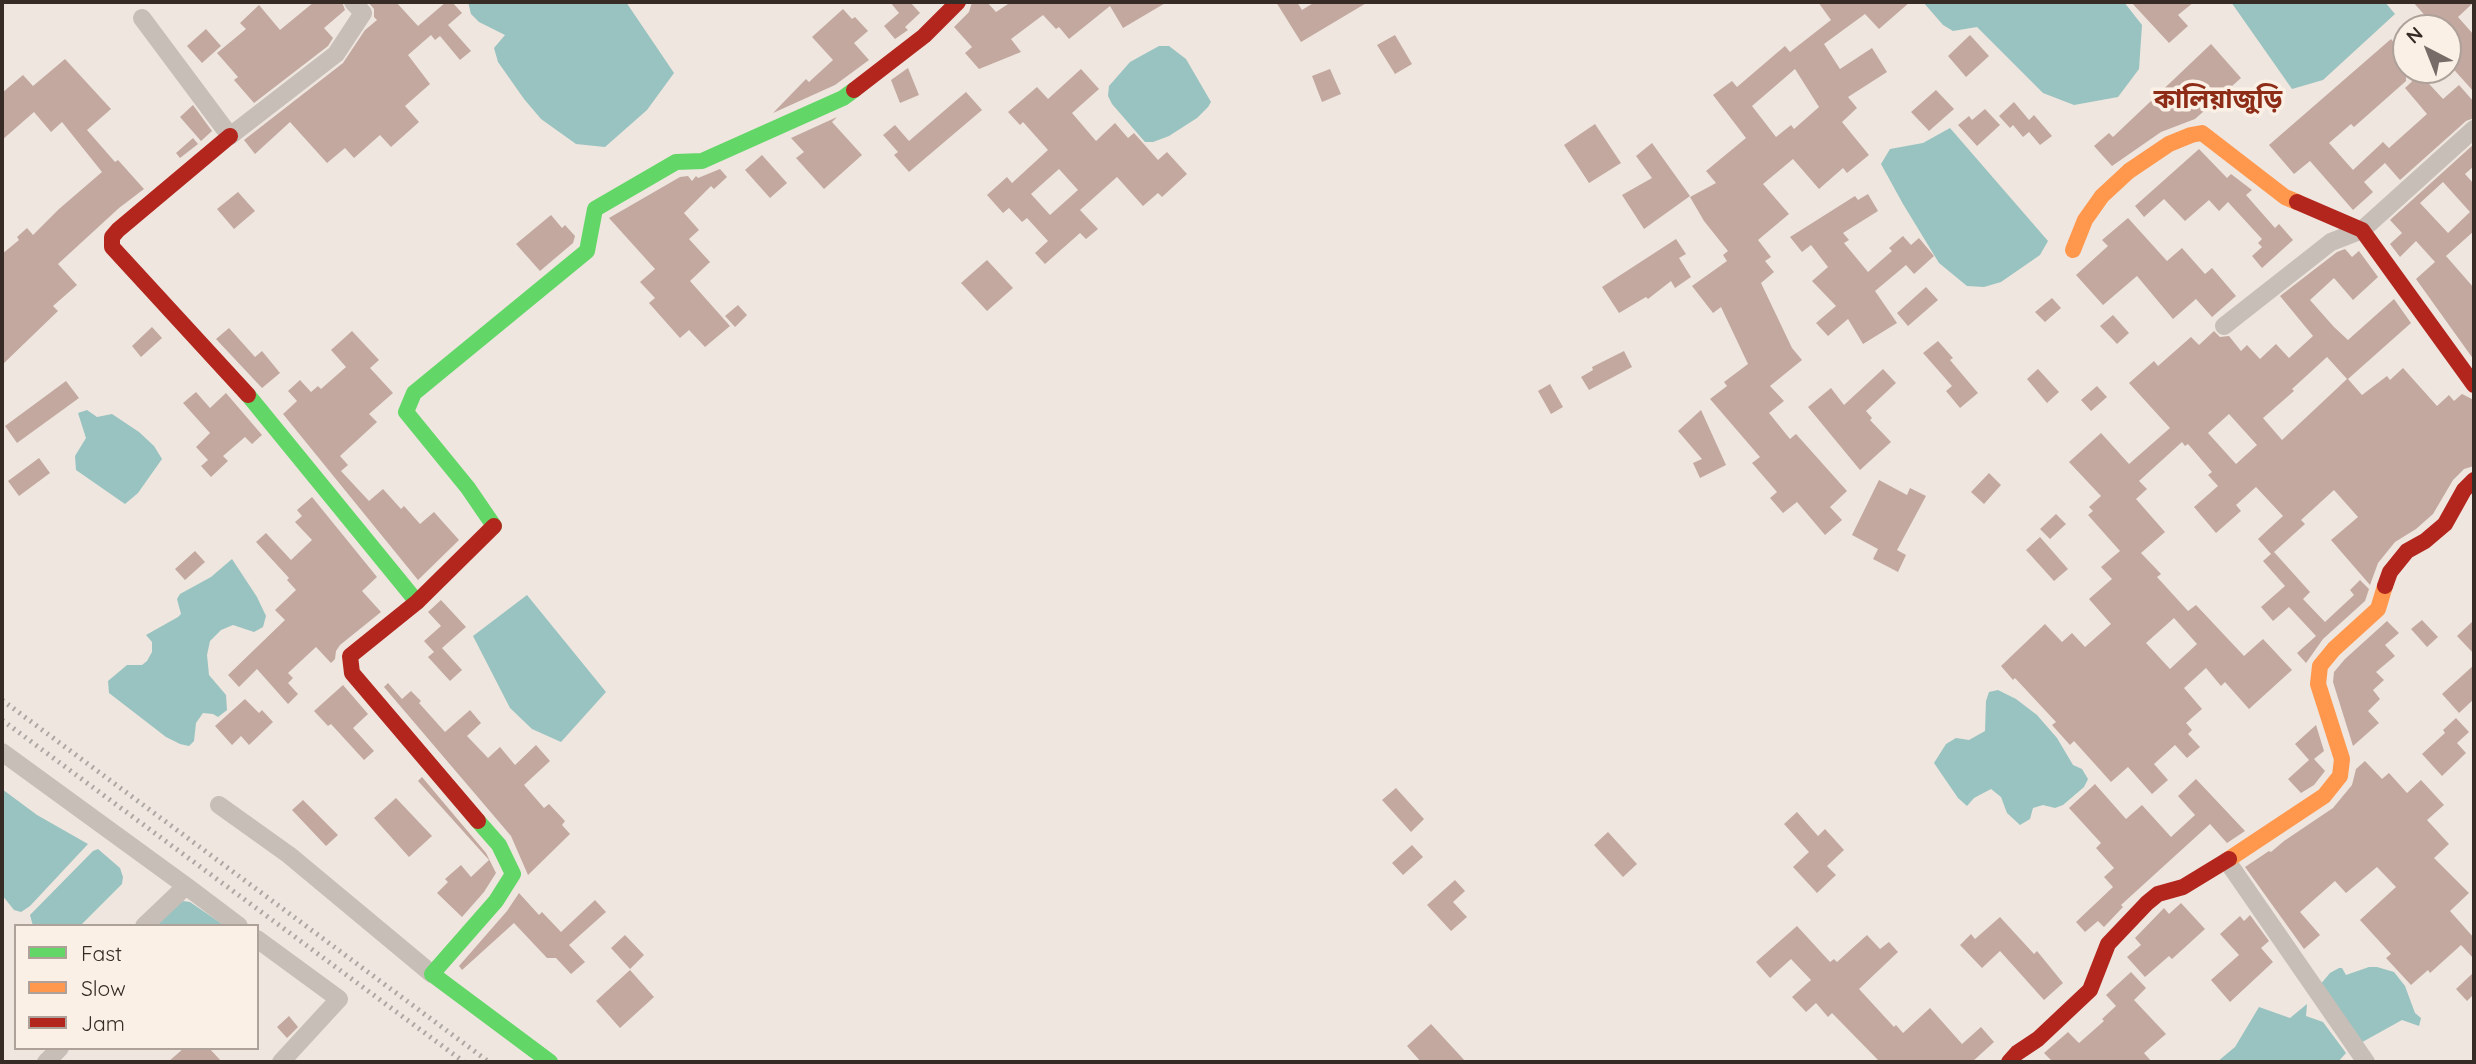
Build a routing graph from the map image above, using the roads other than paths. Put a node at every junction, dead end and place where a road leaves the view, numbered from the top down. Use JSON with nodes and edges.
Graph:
{"nodes":[{"id":1,"x":353,"y":2,"type":"edge"},
{"id":2,"x":958,"y":2,"type":"edge"},
{"id":3,"x":142,"y":18,"type":"dead end"},
{"id":4,"x":2474,"y":129,"type":"edge"},
{"id":5,"x":230,"y":136,"type":"junction"},
{"id":6,"x":2362,"y":230,"type":"junction"},
{"id":7,"x":2073,"y":250,"type":"dead end"},
{"id":8,"x":2224,"y":326,"type":"dead end"},
{"id":9,"x":2474,"y":385,"type":"edge"},
{"id":10,"x":2474,"y":480,"type":"edge"},
{"id":11,"x":417,"y":603,"type":"junction"},
{"id":12,"x":2,"y":752,"type":"edge"},
{"id":13,"x":219,"y":805,"type":"dead end"},
{"id":14,"x":2227,"y":861,"type":"junction"},
{"id":15,"x":186,"y":887,"type":"junction"},
{"id":16,"x":146,"y":924,"type":"edge"},
{"id":17,"x":236,"y":924,"type":"edge"},
{"id":18,"x":259,"y":940,"type":"edge"},
{"id":19,"x":432,"y":974,"type":"junction"},
{"id":20,"x":59,"y":1050,"type":"edge"},
{"id":21,"x":46,"y":1062,"type":"edge"},
{"id":22,"x":281,"y":1062,"type":"edge"},
{"id":23,"x":550,"y":1062,"type":"edge"},
{"id":24,"x":2009,"y":1062,"type":"edge"},
{"id":25,"x":2366,"y":1062,"type":"edge"}],
"edges":[{"from":1,"to":5,"type":"street"},
{"from":2,"to":11,"type":"street"},
{"from":3,"to":5,"type":"street"},
{"from":4,"to":6,"type":"street"},
{"from":5,"to":11,"type":"street"},
{"from":6,"to":7,"type":"street"},
{"from":6,"to":8,"type":"street"},
{"from":6,"to":9,"type":"street"},
{"from":10,"to":14,"type":"street"},
{"from":11,"to":19,"type":"street"},
{"from":12,"to":15,"type":"street"},
{"from":13,"to":19,"type":"street"},
{"from":14,"to":24,"type":"street"},
{"from":14,"to":25,"type":"street"},
{"from":15,"to":16,"type":"street"},
{"from":15,"to":17,"type":"street"},
{"from":18,"to":22,"type":"street"},
{"from":19,"to":23,"type":"street"},
{"from":20,"to":21,"type":"street"}]}
